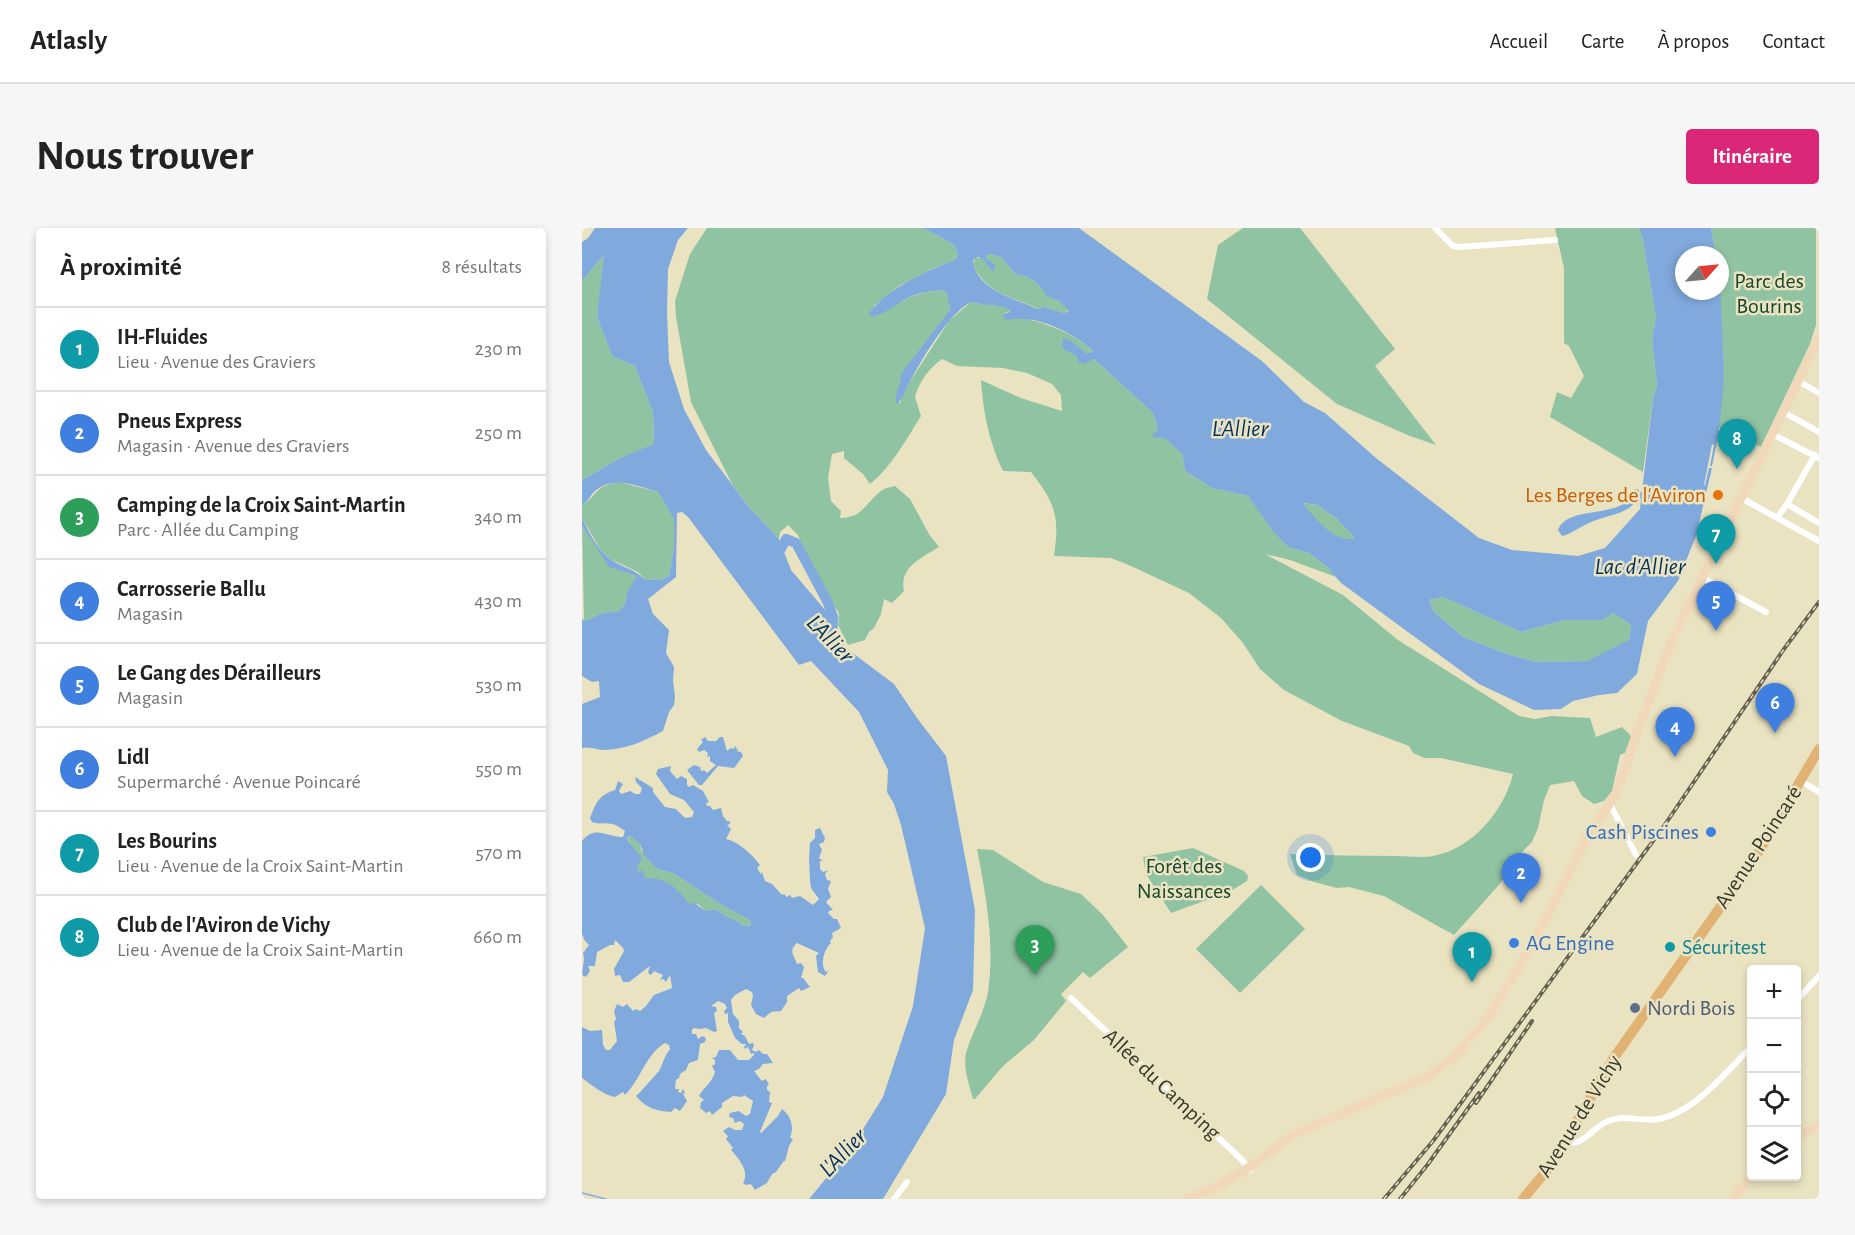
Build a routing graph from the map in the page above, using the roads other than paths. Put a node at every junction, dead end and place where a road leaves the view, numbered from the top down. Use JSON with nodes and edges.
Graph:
{"nodes":[{"id":1,"x":1435,"y":228,"type":"edge"},
{"id":2,"x":1555,"y":240,"type":"dead end"},
{"id":3,"x":1819,"y":340,"type":"edge"},
{"id":4,"x":1798,"y":381,"type":"junction"},
{"id":5,"x":1819,"y":393,"type":"edge"},
{"id":6,"x":1784,"y":412,"type":"junction"},
{"id":7,"x":1819,"y":432,"type":"edge"},
{"id":8,"x":1772,"y":434,"type":"junction"},
{"id":9,"x":1817,"y":457,"type":"edge"},
{"id":10,"x":1741,"y":498,"type":"junction"},
{"id":11,"x":1787,"y":504,"type":"junction"},
{"id":12,"x":1777,"y":518,"type":"junction"},
{"id":13,"x":1819,"y":523,"type":"edge"},
{"id":14,"x":1819,"y":541,"type":"edge"},
{"id":15,"x":1703,"y":578,"type":"junction"},
{"id":16,"x":1766,"y":612,"type":"dead end"},
{"id":17,"x":1819,"y":749,"type":"edge"},
{"id":18,"x":1801,"y":781,"type":"junction"},
{"id":19,"x":1819,"y":792,"type":"edge"},
{"id":20,"x":1610,"y":804,"type":"junction"},
{"id":21,"x":1636,"y":855,"type":"dead end"},
{"id":22,"x":1819,"y":976,"type":"edge"},
{"id":23,"x":1801,"y":996,"type":"edge"},
{"id":24,"x":1071,"y":998,"type":"dead end"},
{"id":25,"x":1632,"y":1032,"type":"joint"},
{"id":26,"x":1747,"y":1051,"type":"edge"},
{"id":27,"x":1819,"y":1126,"type":"edge"},
{"id":28,"x":1801,"y":1135,"type":"edge"},
{"id":29,"x":1565,"y":1142,"type":"junction"},
{"id":30,"x":1249,"y":1169,"type":"junction"},
{"id":31,"x":1747,"y":1181,"type":"edge"},
{"id":32,"x":907,"y":1182,"type":"dead end"},
{"id":33,"x":894,"y":1199,"type":"edge"},
{"id":34,"x":1187,"y":1199,"type":"edge"},
{"id":35,"x":1523,"y":1199,"type":"edge"},
{"id":36,"x":1731,"y":1199,"type":"edge"}],
"edges":[{"from":1,"to":2,"type":"street"},
{"from":3,"to":4,"type":"street"},
{"from":4,"to":5,"type":"street"},
{"from":4,"to":6,"type":"street"},
{"from":6,"to":7,"type":"street"},
{"from":6,"to":8,"type":"street"},
{"from":8,"to":9,"type":"street"},
{"from":8,"to":10,"type":"street"},
{"from":9,"to":11,"type":"street"},
{"from":10,"to":12,"type":"street"},
{"from":10,"to":15,"type":"street"},
{"from":11,"to":12,"type":"street"},
{"from":11,"to":13,"type":"street"},
{"from":12,"to":14,"type":"street"},
{"from":15,"to":16,"type":"street"},
{"from":15,"to":20,"type":"street"},
{"from":17,"to":18,"type":"main road","name":"Avenue Poincaré"},
{"from":18,"to":19,"type":"street"},
{"from":18,"to":25,"type":"main road","name":"Avenue Poincaré"},
{"from":20,"to":21,"type":"street"},
{"from":20,"to":30,"type":"street"},
{"from":22,"to":23,"type":"street"},
{"from":24,"to":30,"type":"street","name":"Allée du Camping"},
{"from":25,"to":29,"type":"main road","name":"Avenue de Vichy"},
{"from":26,"to":29,"type":"street"},
{"from":27,"to":28,"type":"street"},
{"from":29,"to":35,"type":"main road","name":"Avenue de Vichy"},
{"from":30,"to":34,"type":"street"},
{"from":31,"to":36,"type":"street"},
{"from":32,"to":33,"type":"street"}]}
